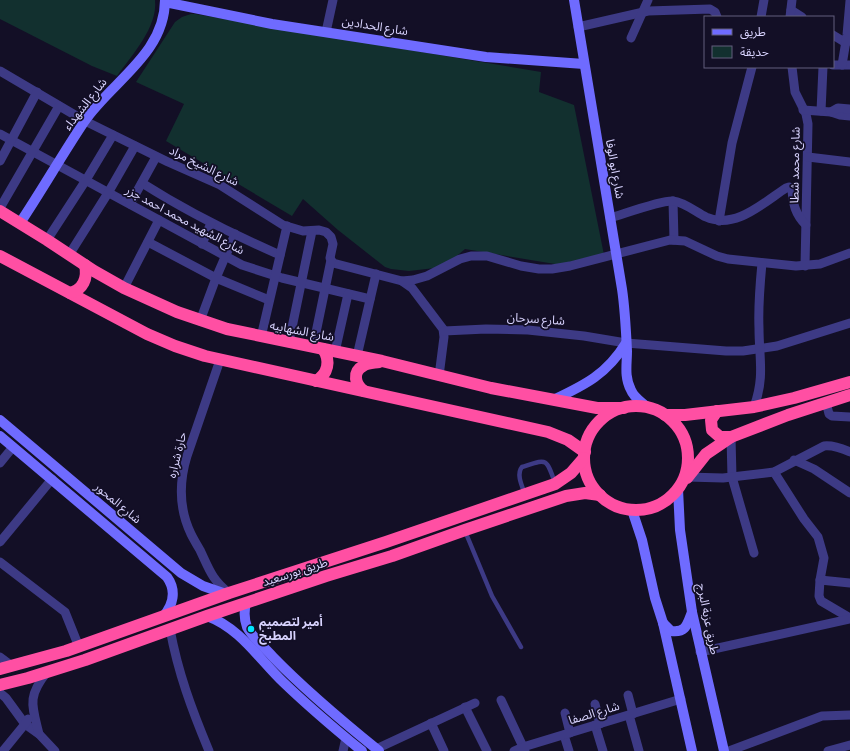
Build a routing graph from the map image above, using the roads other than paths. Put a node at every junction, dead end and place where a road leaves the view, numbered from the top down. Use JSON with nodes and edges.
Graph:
{"nodes":[{"id":1,"x":333,"y":0,"type":"edge"},
{"id":2,"x":574,"y":0,"type":"edge"},
{"id":3,"x":648,"y":0,"type":"edge"},
{"id":4,"x":764,"y":0,"type":"edge"},
{"id":5,"x":792,"y":0,"type":"edge"},
{"id":6,"x":850,"y":0,"type":"edge"},
{"id":7,"x":165,"y":1,"type":"edge"},
{"id":8,"x":642,"y":12,"type":"junction"},
{"id":9,"x":790,"y":14,"type":"edge"},
{"id":10,"x":716,"y":16,"type":"edge"},
{"id":11,"x":761,"y":16,"type":"edge"},
{"id":12,"x":578,"y":27,"type":"junction"},
{"id":13,"x":326,"y":32,"type":"junction"},
{"id":14,"x":834,"y":36,"type":"edge"},
{"id":15,"x":631,"y":38,"type":"dead end"},
{"id":16,"x":846,"y":43,"type":"junction"},
{"id":17,"x":584,"y":64,"type":"junction"},
{"id":18,"x":842,"y":65,"type":"edge"},
{"id":19,"x":752,"y":68,"type":"edge"},
{"id":20,"x":792,"y":68,"type":"edge"},
{"id":21,"x":823,"y":68,"type":"edge"},
{"id":22,"x":0,"y":71,"type":"edge"},
{"id":23,"x":37,"y":92,"type":"junction"},
{"id":24,"x":59,"y":106,"type":"junction"},
{"id":25,"x":850,"y":109,"type":"edge"},
{"id":26,"x":804,"y":110,"type":"junction"},
{"id":27,"x":821,"y":111,"type":"junction"},
{"id":28,"x":832,"y":112,"type":"junction"},
{"id":29,"x":850,"y":116,"type":"edge"},
{"id":30,"x":85,"y":121,"type":"junction"},
{"id":31,"x":0,"y":134,"type":"edge"},
{"id":32,"x":113,"y":135,"type":"junction"},
{"id":33,"x":11,"y":140,"type":"junction"},
{"id":34,"x":135,"y":146,"type":"junction"},
{"id":35,"x":33,"y":152,"type":"junction"},
{"id":36,"x":156,"y":157,"type":"junction"},
{"id":37,"x":808,"y":157,"type":"junction"},
{"id":38,"x":0,"y":160,"type":"edge"},
{"id":39,"x":850,"y":162,"type":"edge"},
{"id":40,"x":57,"y":165,"type":"junction"},
{"id":41,"x":86,"y":180,"type":"junction"},
{"id":42,"x":142,"y":183,"type":"junction"},
{"id":43,"x":108,"y":193,"type":"junction"},
{"id":44,"x":673,"y":201,"type":"junction"},
{"id":45,"x":130,"y":204,"type":"junction"},
{"id":46,"x":0,"y":210,"type":"edge"},
{"id":47,"x":610,"y":218,"type":"junction"},
{"id":48,"x":159,"y":220,"type":"junction"},
{"id":49,"x":719,"y":220,"type":"junction"},
{"id":50,"x":20,"y":223,"type":"junction"},
{"id":51,"x":211,"y":223,"type":"junction"},
{"id":52,"x":806,"y":225,"type":"junction"},
{"id":53,"x":287,"y":226,"type":"junction"},
{"id":54,"x":312,"y":232,"type":"junction"},
{"id":55,"x":235,"y":234,"type":"junction"},
{"id":56,"x":47,"y":240,"type":"junction"},
{"id":57,"x":674,"y":240,"type":"junction"},
{"id":58,"x":148,"y":242,"type":"junction"},
{"id":59,"x":202,"y":244,"type":"junction"},
{"id":60,"x":850,"y":252,"type":"edge"},
{"id":61,"x":616,"y":253,"type":"junction"},
{"id":62,"x":69,"y":255,"type":"junction"},
{"id":63,"x":280,"y":255,"type":"junction"},
{"id":64,"x":0,"y":256,"type":"edge"},
{"id":65,"x":225,"y":256,"type":"junction"},
{"id":66,"x":331,"y":260,"type":"junction"},
{"id":67,"x":762,"y":263,"type":"junction"},
{"id":68,"x":85,"y":265,"type":"junction"},
{"id":69,"x":805,"y":266,"type":"junction"},
{"id":70,"x":376,"y":274,"type":"junction"},
{"id":71,"x":275,"y":276,"type":"junction"},
{"id":72,"x":216,"y":278,"type":"junction"},
{"id":73,"x":402,"y":281,"type":"junction"},
{"id":74,"x":301,"y":283,"type":"junction"},
{"id":75,"x":124,"y":288,"type":"junction"},
{"id":76,"x":325,"y":289,"type":"junction"},
{"id":77,"x":70,"y":293,"type":"junction"},
{"id":78,"x":348,"y":294,"type":"junction"},
{"id":79,"x":370,"y":299,"type":"junction"},
{"id":80,"x":269,"y":300,"type":"junction"},
{"id":81,"x":200,"y":321,"type":"junction"},
{"id":82,"x":850,"y":323,"type":"edge"},
{"id":83,"x":444,"y":331,"type":"junction"},
{"id":84,"x":261,"y":337,"type":"junction"},
{"id":85,"x":289,"y":342,"type":"junction"},
{"id":86,"x":626,"y":343,"type":"junction"},
{"id":87,"x":318,"y":348,"type":"junction"},
{"id":88,"x":760,"y":349,"type":"junction"},
{"id":89,"x":335,"y":352,"type":"junction"},
{"id":90,"x":357,"y":356,"type":"junction"},
{"id":91,"x":220,"y":360,"type":"junction"},
{"id":92,"x":382,"y":361,"type":"junction"},
{"id":93,"x":439,"y":376,"type":"junction"},
{"id":94,"x":316,"y":380,"type":"junction"},
{"id":95,"x":850,"y":382,"type":"edge"},
{"id":96,"x":364,"y":391,"type":"junction"},
{"id":97,"x":850,"y":395,"type":"edge"},
{"id":98,"x":553,"y":400,"type":"junction"},
{"id":99,"x":826,"y":402,"type":"junction"},
{"id":100,"x":754,"y":407,"type":"junction"},
{"id":101,"x":624,"y":408,"type":"junction"},
{"id":102,"x":648,"y":408,"type":"junction"},
{"id":103,"x":717,"y":411,"type":"junction"},
{"id":104,"x":665,"y":415,"type":"junction"},
{"id":105,"x":850,"y":417,"type":"edge"},
{"id":106,"x":0,"y":420,"type":"edge"},
{"id":107,"x":0,"y":436,"type":"edge"},
{"id":108,"x":731,"y":437,"type":"junction"},
{"id":109,"x":14,"y":447,"type":"junction"},
{"id":110,"x":33,"y":448,"type":"junction"},
{"id":111,"x":850,"y":452,"type":"edge"},
{"id":112,"x":585,"y":455,"type":"junction"},
{"id":113,"x":25,"y":457,"type":"junction"},
{"id":114,"x":794,"y":460,"type":"junction"},
{"id":115,"x":0,"y":463,"type":"edge"},
{"id":116,"x":774,"y":472,"type":"junction"},
{"id":117,"x":732,"y":477,"type":"junction"},
{"id":118,"x":52,"y":480,"type":"junction"},
{"id":119,"x":683,"y":482,"type":"junction"},
{"id":120,"x":555,"y":484,"type":"junction"},
{"id":121,"x":525,"y":494,"type":"junction"},
{"id":122,"x":850,"y":494,"type":"edge"},
{"id":123,"x":600,"y":495,"type":"junction"},
{"id":124,"x":632,"y":510,"type":"junction"},
{"id":125,"x":465,"y":530,"type":"junction"},
{"id":126,"x":0,"y":542,"type":"edge"},
{"id":127,"x":386,"y":542,"type":"junction"},
{"id":128,"x":353,"y":552,"type":"junction"},
{"id":129,"x":754,"y":552,"type":"dead end"},
{"id":130,"x":392,"y":556,"type":"junction"},
{"id":131,"x":0,"y":562,"type":"edge"},
{"id":132,"x":360,"y":567,"type":"junction"},
{"id":133,"x":820,"y":580,"type":"junction"},
{"id":134,"x":850,"y":583,"type":"edge"},
{"id":135,"x":228,"y":594,"type":"junction"},
{"id":136,"x":246,"y":603,"type":"junction"},
{"id":137,"x":692,"y":612,"type":"junction"},
{"id":138,"x":207,"y":616,"type":"junction"},
{"id":139,"x":163,"y":617,"type":"junction"},
{"id":140,"x":850,"y":619,"type":"edge"},
{"id":141,"x":663,"y":623,"type":"junction"},
{"id":142,"x":170,"y":629,"type":"junction"},
{"id":143,"x":79,"y":647,"type":"junction"},
{"id":144,"x":521,"y":647,"type":"dead end"},
{"id":145,"x":700,"y":652,"type":"junction"},
{"id":146,"x":0,"y":657,"type":"edge"},
{"id":147,"x":12,"y":666,"type":"junction"},
{"id":148,"x":0,"y":669,"type":"edge"},
{"id":149,"x":47,"y":672,"type":"junction"},
{"id":150,"x":0,"y":685,"type":"edge"},
{"id":151,"x":0,"y":693,"type":"edge"},
{"id":152,"x":628,"y":695,"type":"dead end"},
{"id":153,"x":681,"y":699,"type":"junction"},
{"id":154,"x":500,"y":700,"type":"dead end"},
{"id":155,"x":475,"y":703,"type":"dead end"},
{"id":156,"x":594,"y":704,"type":"dead end"},
{"id":157,"x":33,"y":707,"type":"junction"},
{"id":158,"x":465,"y":707,"type":"junction"},
{"id":159,"x":565,"y":713,"type":"dead end"},
{"id":160,"x":631,"y":714,"type":"junction"},
{"id":161,"x":850,"y":714,"type":"edge"},
{"id":162,"x":431,"y":723,"type":"junction"},
{"id":163,"x":25,"y":724,"type":"junction"},
{"id":164,"x":598,"y":724,"type":"junction"},
{"id":165,"x":39,"y":734,"type":"junction"},
{"id":166,"x":567,"y":734,"type":"junction"},
{"id":167,"x":346,"y":738,"type":"junction"},
{"id":168,"x":850,"y":745,"type":"edge"},
{"id":169,"x":524,"y":749,"type":"edge"},
{"id":170,"x":377,"y":750,"type":"edge"},
{"id":171,"x":2,"y":751,"type":"edge"},
{"id":172,"x":55,"y":751,"type":"edge"},
{"id":173,"x":210,"y":751,"type":"edge"},
{"id":174,"x":343,"y":751,"type":"edge"},
{"id":175,"x":362,"y":751,"type":"edge"},
{"id":176,"x":444,"y":751,"type":"edge"},
{"id":177,"x":487,"y":751,"type":"edge"},
{"id":178,"x":514,"y":751,"type":"edge"},
{"id":179,"x":569,"y":751,"type":"edge"},
{"id":180,"x":603,"y":751,"type":"edge"},
{"id":181,"x":639,"y":751,"type":"edge"},
{"id":182,"x":692,"y":751,"type":"edge"},
{"id":183,"x":724,"y":751,"type":"edge"},
{"id":184,"x":729,"y":751,"type":"edge"},
{"id":185,"x":828,"y":751,"type":"edge"}],
"edges":[{"from":1,"to":13,"type":"street"},
{"from":2,"to":12,"type":"street","name":"شارع ابو الوفا"},
{"from":3,"to":8,"type":"street"},
{"from":4,"to":11,"type":"street"},
{"from":5,"to":9,"type":"street"},
{"from":6,"to":16,"type":"street"},
{"from":7,"to":13,"type":"street","name":"شارع الحدادين"},
{"from":7,"to":30,"type":"street","name":"شارع الشهداء"},
{"from":8,"to":10,"type":"street"},
{"from":8,"to":12,"type":"street"},
{"from":8,"to":15,"type":"street"},
{"from":12,"to":17,"type":"street","name":"شارع ابو الوفا"},
{"from":13,"to":17,"type":"street","name":"شارع الحدادين"},
{"from":14,"to":16,"type":"street"},
{"from":16,"to":18,"type":"street"},
{"from":17,"to":47,"type":"street","name":"شارع ابو الوفا"},
{"from":19,"to":49,"type":"street"},
{"from":20,"to":26,"type":"street","name":"شارع محمد شطا"},
{"from":21,"to":27,"type":"street"},
{"from":22,"to":23,"type":"street","name":"شارع الشيخ مراد"},
{"from":23,"to":24,"type":"street","name":"شارع الشيخ مراد"},
{"from":23,"to":33,"type":"street"},
{"from":24,"to":30,"type":"street","name":"شارع الشيخ مراد"},
{"from":24,"to":35,"type":"street"},
{"from":25,"to":28,"type":"street"},
{"from":26,"to":27,"type":"street"},
{"from":26,"to":37,"type":"street","name":"شارع محمد شطا"},
{"from":27,"to":28,"type":"street"},
{"from":28,"to":29,"type":"street"},
{"from":30,"to":32,"type":"street","name":"شارع الشيخ مراد"},
{"from":30,"to":40,"type":"street","name":"شارع الشهداء"},
{"from":31,"to":33,"type":"street","name":"شارع الشهيد محمد احمد جزر"},
{"from":32,"to":34,"type":"street","name":"شارع الشيخ مراد"},
{"from":32,"to":41,"type":"street"},
{"from":33,"to":35,"type":"street","name":"شارع الشهيد محمد احمد جزر"},
{"from":33,"to":38,"type":"street"},
{"from":34,"to":36,"type":"street","name":"شارع الشيخ مراد"},
{"from":34,"to":43,"type":"street"},
{"from":35,"to":40,"type":"street","name":"شارع الشهيد محمد احمد جزر"},
{"from":35,"to":46,"type":"street"},
{"from":36,"to":42,"type":"street"},
{"from":36,"to":53,"type":"street","name":"شارع الشيخ مراد"},
{"from":37,"to":39,"type":"street"},
{"from":37,"to":52,"type":"street","name":"شارع محمد شطا"},
{"from":40,"to":41,"type":"street","name":"شارع الشهيد محمد احمد جزر"},
{"from":40,"to":50,"type":"street","name":"شارع الشهداء"},
{"from":41,"to":43,"type":"street","name":"شارع الشهيد محمد احمد جزر"},
{"from":41,"to":56,"type":"street"},
{"from":42,"to":45,"type":"street"},
{"from":42,"to":51,"type":"street"},
{"from":43,"to":45,"type":"street","name":"شارع الشهيد محمد احمد جزر"},
{"from":43,"to":62,"type":"street"},
{"from":44,"to":47,"type":"street"},
{"from":44,"to":49,"type":"street"},
{"from":44,"to":57,"type":"street"},
{"from":45,"to":48,"type":"street","name":"شارع الشهيد محمد احمد جزر"},
{"from":46,"to":50,"type":"highway","name":"شارع الشهابيه"},
{"from":47,"to":61,"type":"street","name":"شارع ابو الوفا"},
{"from":48,"to":58,"type":"street"},
{"from":48,"to":59,"type":"street","name":"شارع الشهيد محمد احمد جزر"},
{"from":49,"to":52,"type":"street"},
{"from":50,"to":56,"type":"highway","name":"شارع الشهابيه"},
{"from":51,"to":55,"type":"street"},
{"from":51,"to":59,"type":"street"},
{"from":52,"to":69,"type":"street","name":"شارع محمد شطا"},
{"from":53,"to":54,"type":"street","name":"شارع الشيخ مراد"},
{"from":53,"to":63,"type":"street"},
{"from":54,"to":66,"type":"street","name":"شارع الشيخ مراد"},
{"from":54,"to":74,"type":"street"},
{"from":55,"to":63,"type":"street"},
{"from":55,"to":65,"type":"street"},
{"from":56,"to":62,"type":"highway","name":"شارع الشهابيه"},
{"from":57,"to":61,"type":"street"},
{"from":57,"to":67,"type":"street"},
{"from":58,"to":72,"type":"street"},
{"from":58,"to":75,"type":"street"},
{"from":59,"to":65,"type":"street","name":"شارع الشهيد محمد احمد جزر"},
{"from":60,"to":69,"type":"street"},
{"from":61,"to":73,"type":"street"},
{"from":61,"to":86,"type":"street","name":"شارع ابو الوفا"},
{"from":62,"to":68,"type":"highway","name":"شارع الشهابيه"},
{"from":63,"to":71,"type":"street"},
{"from":64,"to":77,"type":"highway"},
{"from":65,"to":71,"type":"street","name":"شارع الشهيد محمد احمد جزر"},
{"from":65,"to":72,"type":"street"},
{"from":66,"to":70,"type":"street"},
{"from":66,"to":76,"type":"street"},
{"from":67,"to":69,"type":"street"},
{"from":67,"to":88,"type":"street"},
{"from":68,"to":75,"type":"highway","name":"شارع الشهابيه"},
{"from":68,"to":77,"type":"highway"},
{"from":70,"to":73,"type":"street"},
{"from":70,"to":79,"type":"street"},
{"from":71,"to":74,"type":"street","name":"شارع الشهيد محمد احمد جزر"},
{"from":71,"to":80,"type":"street"},
{"from":72,"to":80,"type":"street"},
{"from":72,"to":81,"type":"street"},
{"from":73,"to":83,"type":"street"},
{"from":74,"to":76,"type":"street","name":"شارع الشهيد محمد احمد جزر"},
{"from":74,"to":85,"type":"street"},
{"from":75,"to":81,"type":"highway","name":"شارع الشهابيه"},
{"from":76,"to":78,"type":"street","name":"شارع الشهيد محمد احمد جزر"},
{"from":76,"to":87,"type":"street"},
{"from":77,"to":91,"type":"highway"},
{"from":78,"to":79,"type":"street","name":"شارع الشهيد محمد احمد جزر"},
{"from":78,"to":89,"type":"street"},
{"from":79,"to":90,"type":"street"},
{"from":80,"to":84,"type":"street"},
{"from":81,"to":84,"type":"highway","name":"شارع الشهابيه"},
{"from":82,"to":88,"type":"street","name":"شارع سرحان"},
{"from":83,"to":86,"type":"street","name":"شارع سرحان"},
{"from":83,"to":93,"type":"street"},
{"from":84,"to":85,"type":"highway","name":"شارع الشهابيه"},
{"from":85,"to":87,"type":"highway","name":"شارع الشهابيه"},
{"from":86,"to":88,"type":"street","name":"شارع سرحان"},
{"from":86,"to":98,"type":"street"},
{"from":86,"to":102,"type":"street","name":"شارع ابو الوفا"},
{"from":87,"to":89,"type":"highway","name":"شارع الشهابيه"},
{"from":87,"to":94,"type":"highway"},
{"from":88,"to":100,"type":"street"},
{"from":89,"to":90,"type":"highway","name":"شارع الشهابيه"},
{"from":90,"to":92,"type":"highway","name":"شارع الشهابيه"},
{"from":91,"to":94,"type":"highway"},
{"from":91,"to":135,"type":"street","name":"حارة شراره"},
{"from":92,"to":93,"type":"highway","name":"شارع الشهابيه"},
{"from":92,"to":96,"type":"highway"},
{"from":93,"to":98,"type":"highway","name":"شارع الشهابيه"},
{"from":94,"to":96,"type":"highway"},
{"from":95,"to":100,"type":"highway"},
{"from":96,"to":112,"type":"highway"},
{"from":97,"to":99,"type":"highway"},
{"from":98,"to":101,"type":"highway","name":"شارع الشهابيه"},
{"from":99,"to":105,"type":"street"},
{"from":99,"to":108,"type":"highway"},
{"from":100,"to":103,"type":"highway"},
{"from":101,"to":102,"type":"highway"},
{"from":101,"to":112,"type":"highway"},
{"from":102,"to":104,"type":"highway"},
{"from":103,"to":104,"type":"highway"},
{"from":103,"to":108,"type":"highway"},
{"from":104,"to":119,"type":"highway"},
{"from":106,"to":110,"type":"street","name":"شارع المحور"},
{"from":107,"to":109,"type":"street","name":"شارع المحور"},
{"from":108,"to":117,"type":"street"},
{"from":108,"to":119,"type":"highway"},
{"from":109,"to":113,"type":"street","name":"شارع المحور"},
{"from":109,"to":115,"type":"street"},
{"from":110,"to":113,"type":"street"},
{"from":110,"to":135,"type":"street","name":"شارع المحور"},
{"from":111,"to":114,"type":"street"},
{"from":112,"to":120,"type":"highway","name":"طريق بورسعيد"},
{"from":112,"to":123,"type":"highway"},
{"from":113,"to":118,"type":"street","name":"شارع المحور"},
{"from":114,"to":116,"type":"street"},
{"from":114,"to":122,"type":"street"},
{"from":116,"to":117,"type":"street"},
{"from":116,"to":133,"type":"street"},
{"from":117,"to":119,"type":"street"},
{"from":117,"to":129,"type":"street"},
{"from":118,"to":126,"type":"street"},
{"from":118,"to":139,"type":"street","name":"شارع المحور"},
{"from":119,"to":124,"type":"highway"},
{"from":119,"to":137,"type":"street","name":"طريق عزبة البرج"},
{"from":120,"to":121,"type":"highway","name":"طريق بورسعيد"},
{"from":120,"to":121,"type":"lane"},
{"from":121,"to":127,"type":"highway","name":"طريق بورسعيد"},
{"from":123,"to":124,"type":"highway"},
{"from":123,"to":125,"type":"highway","name":"طريق بورسعيد"},
{"from":124,"to":141,"type":"street"},
{"from":125,"to":130,"type":"highway","name":"طريق بورسعيد"},
{"from":125,"to":144,"type":"lane"},
{"from":127,"to":128,"type":"highway","name":"طريق بورسعيد"},
{"from":127,"to":130,"type":"highway"},
{"from":128,"to":132,"type":"highway"},
{"from":128,"to":135,"type":"highway","name":"طريق بورسعيد"},
{"from":130,"to":132,"type":"highway","name":"طريق بورسعيد"},
{"from":131,"to":143,"type":"street"},
{"from":132,"to":136,"type":"highway","name":"طريق بورسعيد"},
{"from":133,"to":134,"type":"street"},
{"from":133,"to":140,"type":"street"},
{"from":135,"to":139,"type":"highway","name":"طريق بورسعيد"},
{"from":136,"to":138,"type":"highway","name":"طريق بورسعيد"},
{"from":136,"to":170,"type":"street"},
{"from":137,"to":141,"type":"street"},
{"from":137,"to":145,"type":"street","name":"طريق عزبة البرج"},
{"from":138,"to":142,"type":"highway","name":"طريق بورسعيد"},
{"from":138,"to":167,"type":"street"},
{"from":139,"to":143,"type":"highway","name":"طريق بورسعيد"},
{"from":140,"to":145,"type":"street"},
{"from":141,"to":153,"type":"street"},
{"from":142,"to":149,"type":"highway","name":"طريق بورسعيد"},
{"from":142,"to":173,"type":"street"},
{"from":143,"to":147,"type":"highway","name":"طريق بورسعيد"},
{"from":145,"to":183,"type":"street","name":"طريق عزبة البرج"},
{"from":146,"to":147,"type":"street"},
{"from":147,"to":148,"type":"highway","name":"طريق بورسعيد"},
{"from":149,"to":150,"type":"highway","name":"طريق بورسعيد"},
{"from":149,"to":157,"type":"street"},
{"from":151,"to":163,"type":"street"},
{"from":152,"to":160,"type":"street"},
{"from":153,"to":160,"type":"street","name":"شارع الصفا"},
{"from":153,"to":182,"type":"street"},
{"from":154,"to":169,"type":"street"},
{"from":155,"to":158,"type":"street"},
{"from":156,"to":164,"type":"street"},
{"from":157,"to":163,"type":"street"},
{"from":157,"to":165,"type":"street"},
{"from":158,"to":162,"type":"street"},
{"from":158,"to":177,"type":"street"},
{"from":159,"to":166,"type":"street"},
{"from":160,"to":164,"type":"street","name":"شارع الصفا"},
{"from":160,"to":181,"type":"street"},
{"from":161,"to":184,"type":"street"},
{"from":162,"to":170,"type":"street"},
{"from":162,"to":176,"type":"street"},
{"from":163,"to":165,"type":"street"},
{"from":163,"to":171,"type":"street"},
{"from":164,"to":166,"type":"street","name":"شارع الصفا"},
{"from":164,"to":180,"type":"street"},
{"from":165,"to":172,"type":"street"},
{"from":166,"to":169,"type":"street","name":"شارع الصفا"},
{"from":166,"to":179,"type":"street"},
{"from":167,"to":174,"type":"street"},
{"from":167,"to":175,"type":"street"},
{"from":168,"to":185,"type":"street"},
{"from":169,"to":178,"type":"street","name":"شارع الصفا"}]}
